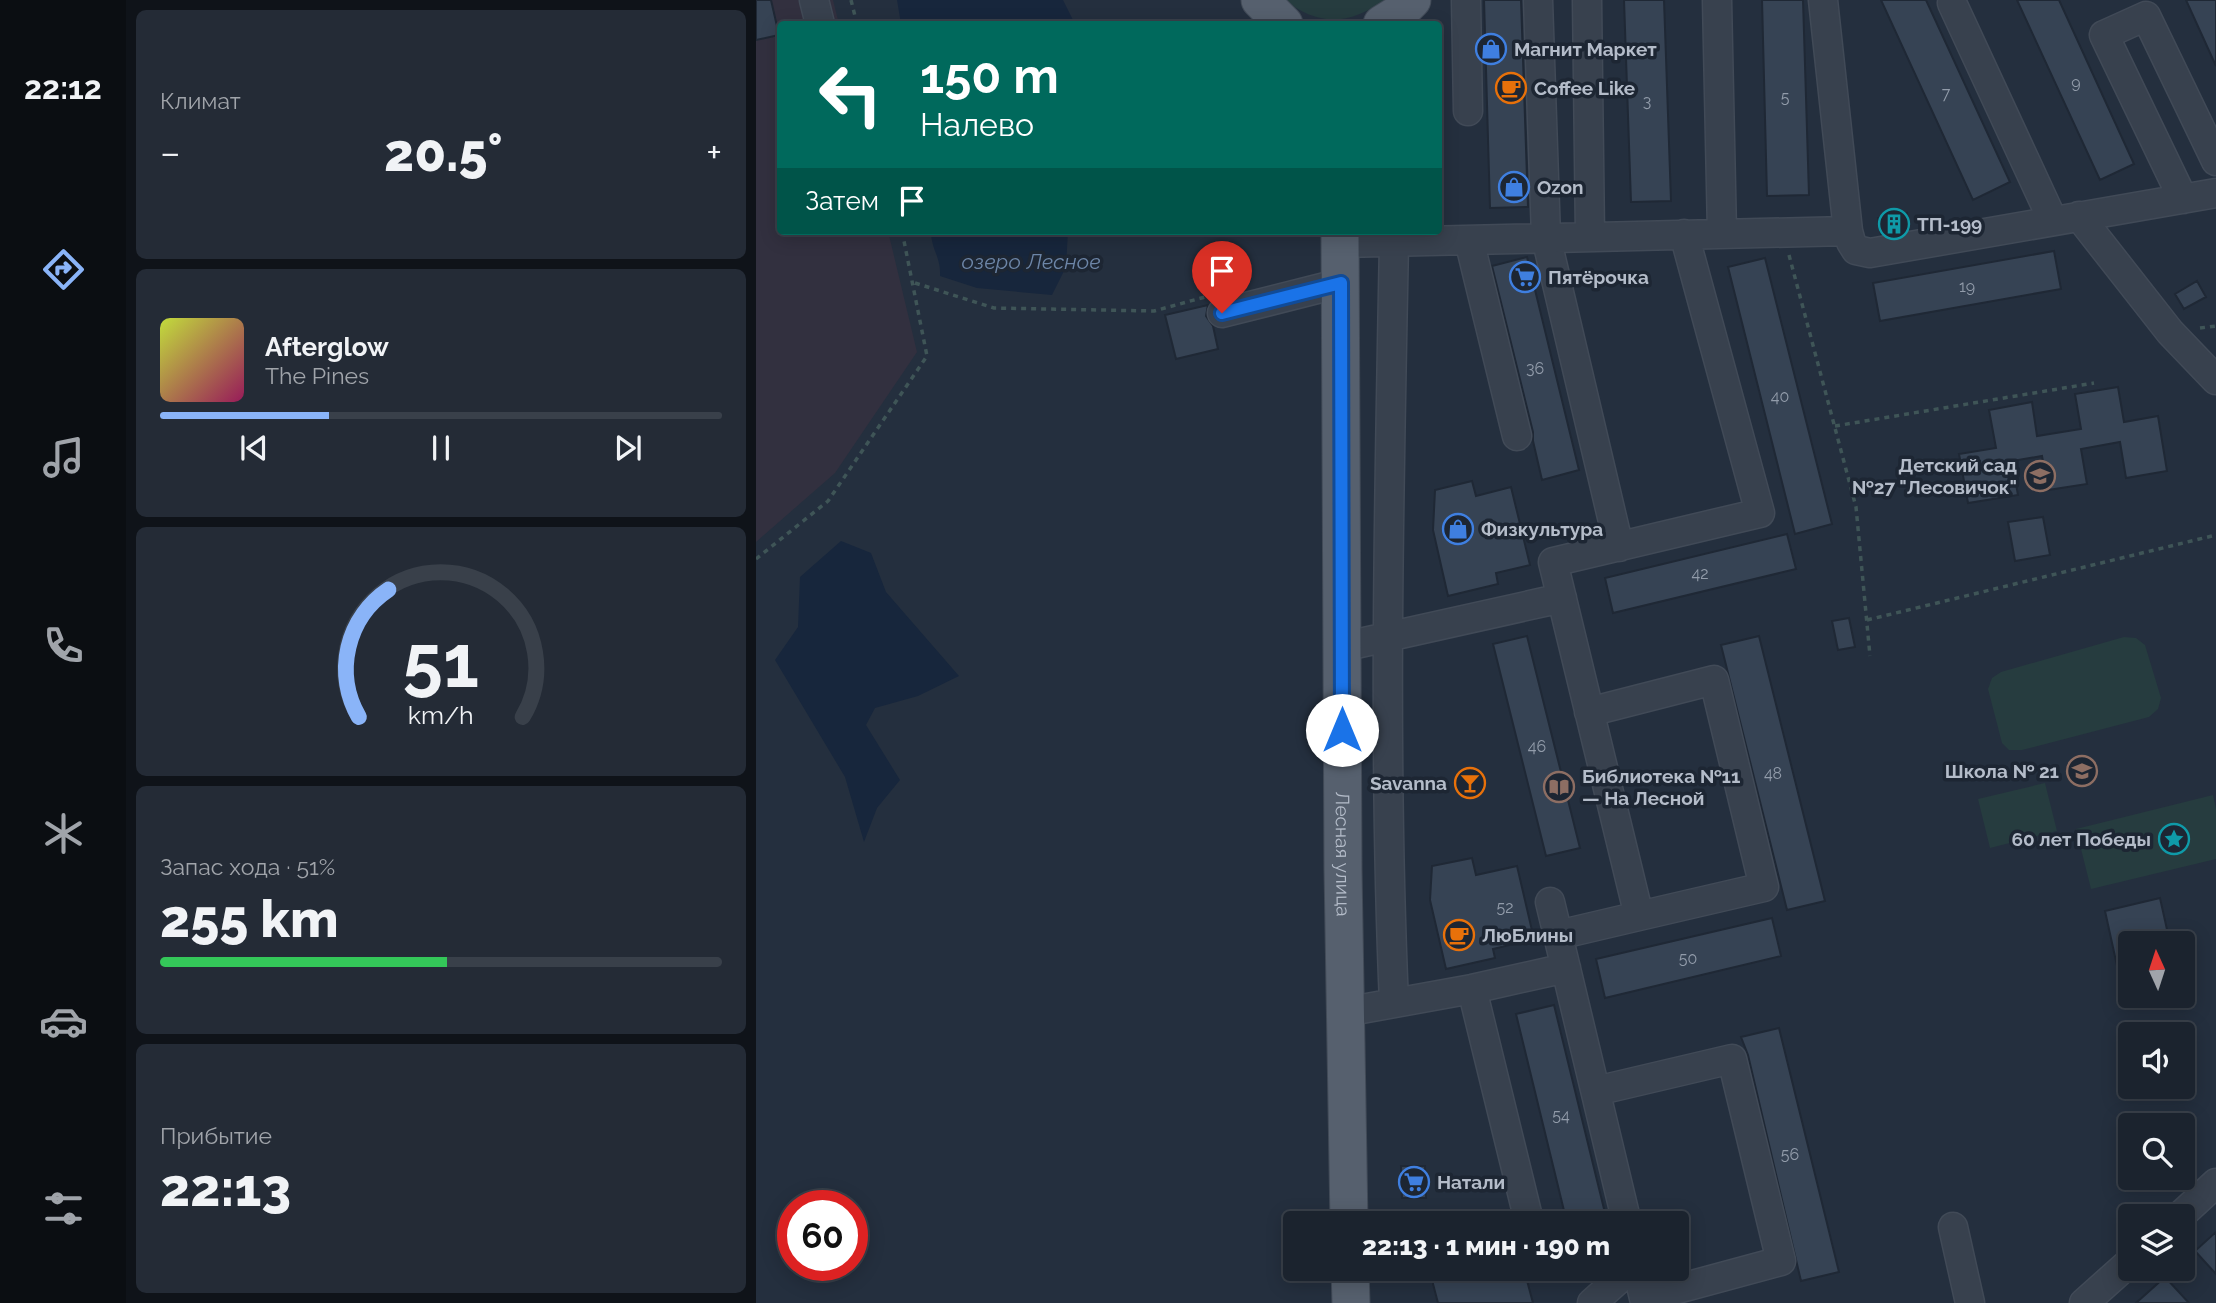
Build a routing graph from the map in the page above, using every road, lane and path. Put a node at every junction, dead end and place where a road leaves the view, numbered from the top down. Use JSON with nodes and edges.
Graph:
{"nodes":[{"id":1,"x":814,"y":0,"type":"edge"},
{"id":2,"x":851,"y":0,"type":"edge"},
{"id":3,"x":1260,"y":0,"type":"edge"},
{"id":4,"x":1412,"y":0,"type":"edge"},
{"id":5,"x":1466,"y":0,"type":"edge"},
{"id":6,"x":1538,"y":0,"type":"edge"},
{"id":7,"x":1587,"y":0,"type":"edge"},
{"id":8,"x":1717,"y":0,"type":"edge"},
{"id":9,"x":1823,"y":0,"type":"edge"},
{"id":10,"x":1952,"y":4,"type":"dead end"},
{"id":11,"x":819,"y":21,"type":"edge"},
{"id":12,"x":856,"y":21,"type":"edge"},
{"id":13,"x":1281,"y":21,"type":"edge"},
{"id":14,"x":1387,"y":21,"type":"edge"},
{"id":15,"x":1468,"y":111,"type":"dead end"},
{"id":16,"x":2216,"y":161,"type":"edge"},
{"id":17,"x":2216,"y":193,"type":"edge"},
{"id":18,"x":2183,"y":199,"type":"junction"},
{"id":19,"x":2066,"y":219,"type":"junction"},
{"id":20,"x":1782,"y":231,"type":"junction"},
{"id":21,"x":1848,"y":231,"type":"junction"},
{"id":22,"x":1722,"y":233,"type":"junction"},
{"id":23,"x":1684,"y":234,"type":"junction"},
{"id":24,"x":903,"y":235,"type":"edge"},
{"id":25,"x":1590,"y":236,"type":"junction"},
{"id":26,"x":1341,"y":237,"type":"edge"},
{"id":27,"x":1546,"y":237,"type":"junction"},
{"id":28,"x":1469,"y":240,"type":"junction"},
{"id":29,"x":1394,"y":242,"type":"junction"},
{"id":30,"x":1341,"y":283,"type":"junction"},
{"id":31,"x":915,"y":284,"type":"dead end"},
{"id":32,"x":1214,"y":304,"type":"joint"},
{"id":33,"x":2216,"y":380,"type":"edge"},
{"id":34,"x":2094,"y":383,"type":"dead end"},
{"id":35,"x":1835,"y":426,"type":"junction"},
{"id":36,"x":1517,"y":436,"type":"dead end"},
{"id":37,"x":2216,"y":535,"type":"edge"},
{"id":38,"x":1619,"y":547,"type":"junction"},
{"id":39,"x":756,"y":559,"type":"edge"},
{"id":40,"x":1562,"y":598,"type":"junction"},
{"id":41,"x":1867,"y":620,"type":"junction"},
{"id":42,"x":1387,"y":637,"type":"junction"},
{"id":43,"x":1342,"y":647,"type":"junction"},
{"id":44,"x":1870,"y":656,"type":"dead end"},
{"id":45,"x":1589,"y":712,"type":"junction"},
{"id":46,"x":1550,"y":902,"type":"dead end"},
{"id":47,"x":1639,"y":916,"type":"junction"},
{"id":48,"x":1558,"y":935,"type":"junction"},
{"id":49,"x":1566,"y":968,"type":"junction"},
{"id":50,"x":1472,"y":989,"type":"junction"},
{"id":51,"x":1394,"y":1003,"type":"junction"},
{"id":52,"x":1345,"y":1012,"type":"junction"},
{"id":53,"x":1596,"y":1091,"type":"junction"},
{"id":54,"x":2216,"y":1184,"type":"edge"},
{"id":55,"x":2194,"y":1204,"type":"edge"},
{"id":56,"x":1349,"y":1211,"type":"edge"},
{"id":57,"x":1527,"y":1211,"type":"edge"},
{"id":58,"x":1624,"y":1211,"type":"edge"},
{"id":59,"x":1953,"y":1227,"type":"dead end"},
{"id":60,"x":2118,"y":1273,"type":"edge"},
{"id":61,"x":1350,"y":1281,"type":"edge"},
{"id":62,"x":1617,"y":1281,"type":"edge"},
{"id":63,"x":1640,"y":1281,"type":"edge"},
{"id":64,"x":1351,"y":1303,"type":"edge"},
{"id":65,"x":1592,"y":1303,"type":"edge"},
{"id":66,"x":1970,"y":1303,"type":"edge"},
{"id":67,"x":2084,"y":1303,"type":"edge"}],
"edges":[{"from":1,"to":11,"type":"street"},
{"from":2,"to":12,"type":"path"},
{"from":3,"to":13,"type":"main road"},
{"from":4,"to":14,"type":"main road"},
{"from":5,"to":15,"type":"street"},
{"from":6,"to":27,"type":"street"},
{"from":7,"to":25,"type":"street"},
{"from":8,"to":22,"type":"street"},
{"from":9,"to":21,"type":"street"},
{"from":10,"to":19,"type":"street"},
{"from":16,"to":18,"type":"street"},
{"from":17,"to":18,"type":"street"},
{"from":18,"to":19,"type":"street"},
{"from":19,"to":21,"type":"street"},
{"from":19,"to":33,"type":"street"},
{"from":20,"to":21,"type":"street"},
{"from":20,"to":22,"type":"street"},
{"from":20,"to":35,"type":"path"},
{"from":22,"to":23,"type":"street"},
{"from":23,"to":25,"type":"street"},
{"from":23,"to":38,"type":"street"},
{"from":24,"to":39,"type":"path"},
{"from":25,"to":27,"type":"street"},
{"from":26,"to":29,"type":"street"},
{"from":26,"to":30,"type":"main road","name":"Лесная улица"},
{"from":27,"to":28,"type":"street"},
{"from":27,"to":38,"type":"street"},
{"from":28,"to":29,"type":"street"},
{"from":28,"to":36,"type":"street"},
{"from":29,"to":42,"type":"street"},
{"from":30,"to":32,"type":"street"},
{"from":30,"to":43,"type":"main road","name":"Лесная улица"},
{"from":31,"to":32,"type":"path"},
{"from":34,"to":35,"type":"path"},
{"from":35,"to":41,"type":"path"},
{"from":37,"to":41,"type":"path"},
{"from":38,"to":40,"type":"street"},
{"from":40,"to":42,"type":"street"},
{"from":40,"to":45,"type":"street"},
{"from":41,"to":44,"type":"path"},
{"from":42,"to":43,"type":"street"},
{"from":42,"to":51,"type":"street"},
{"from":43,"to":52,"type":"main road","name":"Лесная улица"},
{"from":45,"to":47,"type":"street"},
{"from":45,"to":47,"type":"street"},
{"from":46,"to":48,"type":"street"},
{"from":47,"to":48,"type":"street"},
{"from":48,"to":49,"type":"street"},
{"from":49,"to":50,"type":"street"},
{"from":49,"to":53,"type":"street"},
{"from":50,"to":51,"type":"street"},
{"from":50,"to":57,"type":"street"},
{"from":51,"to":52,"type":"street"},
{"from":52,"to":56,"type":"main road","name":"Лесная улица"},
{"from":53,"to":58,"type":"street"},
{"from":53,"to":63,"type":"street"},
{"from":54,"to":55,"type":"street"},
{"from":59,"to":66,"type":"street"},
{"from":60,"to":67,"type":"street"},
{"from":61,"to":64,"type":"main road"},
{"from":62,"to":65,"type":"street"}]}
